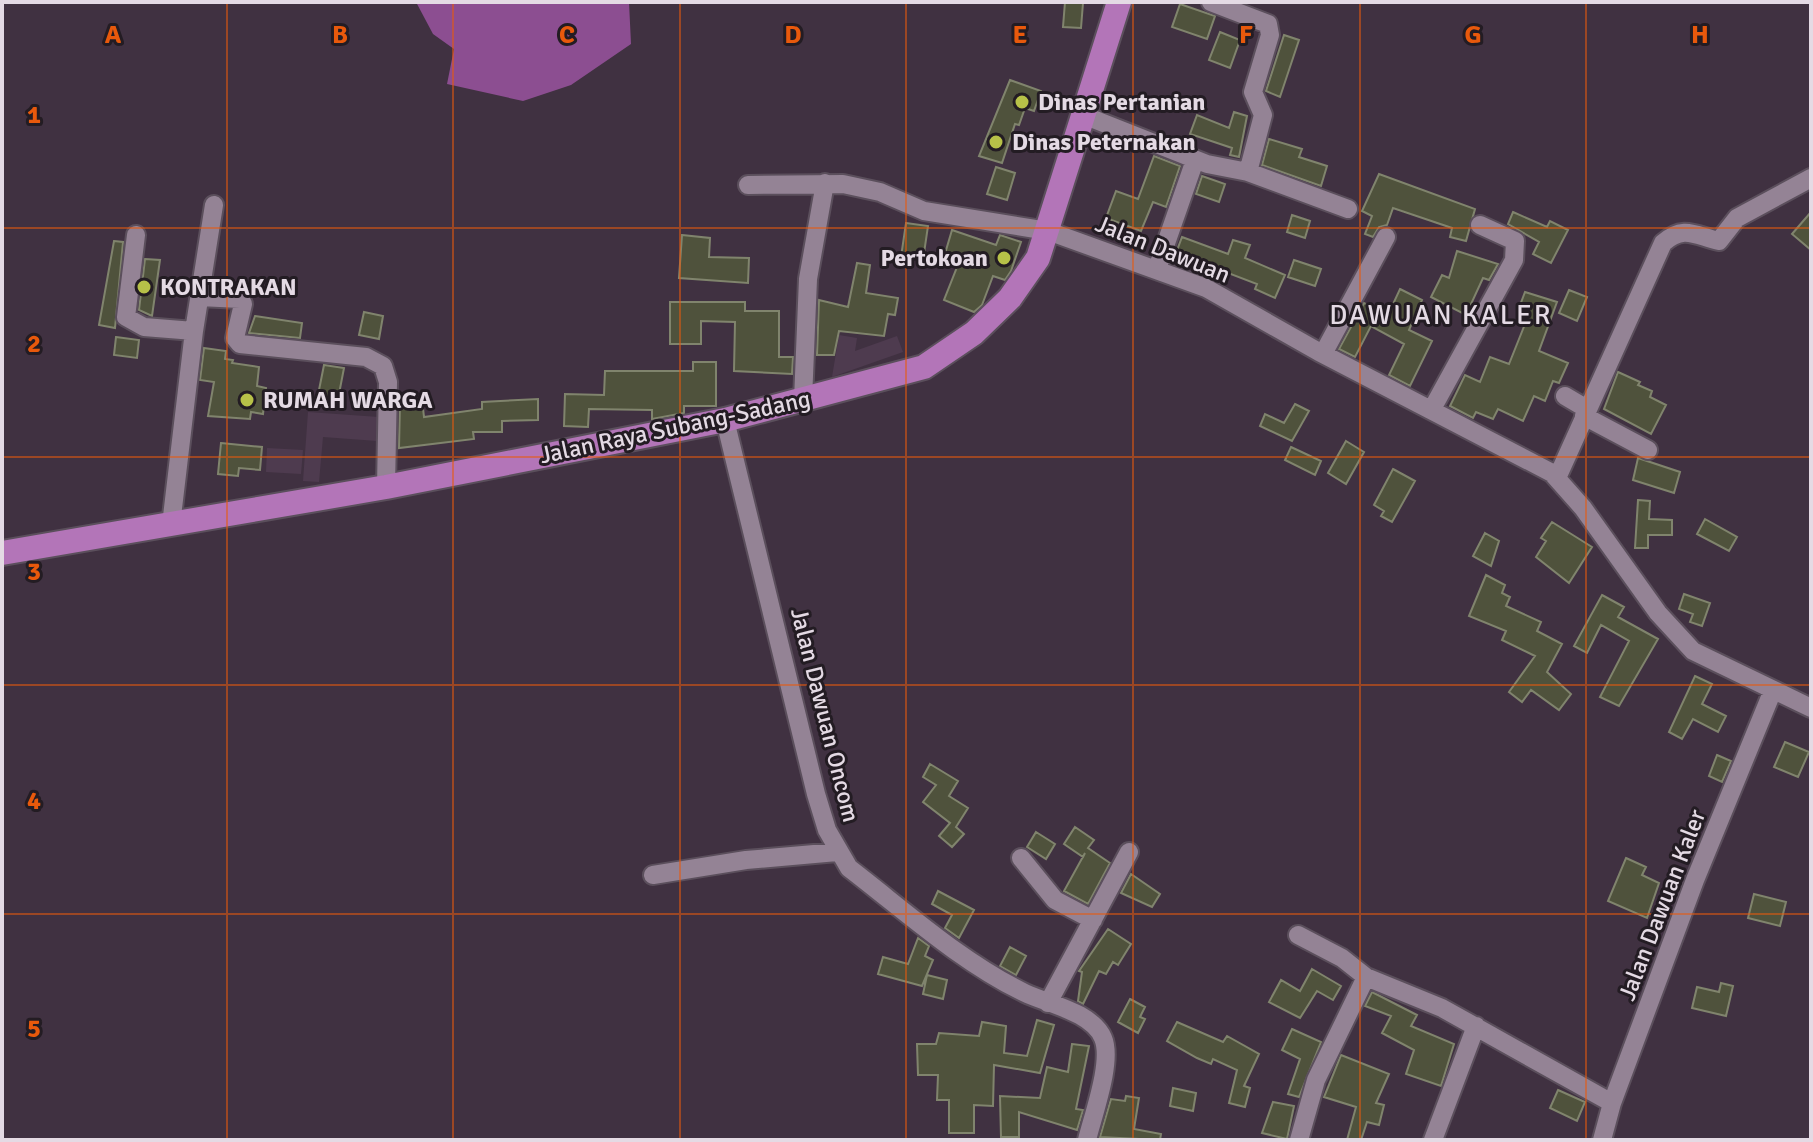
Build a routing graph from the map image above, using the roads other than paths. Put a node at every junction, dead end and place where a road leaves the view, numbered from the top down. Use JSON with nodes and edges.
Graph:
{"nodes":[{"id":1,"x":1119,"y":2,"type":"edge"},
{"id":2,"x":1211,"y":2,"type":"edge"},
{"id":3,"x":1083,"y":115,"type":"junction"},
{"id":4,"x":1195,"y":160,"type":"junction"},
{"id":5,"x":1248,"y":172,"type":"junction"},
{"id":6,"x":1811,"y":178,"type":"edge"},
{"id":7,"x":825,"y":183,"type":"junction"},
{"id":8,"x":748,"y":185,"type":"dead end"},
{"id":9,"x":214,"y":205,"type":"dead end"},
{"id":10,"x":1348,"y":209,"type":"dead end"},
{"id":11,"x":1480,"y":225,"type":"dead end"},
{"id":12,"x":1048,"y":231,"type":"junction"},
{"id":13,"x":136,"y":235,"type":"dead end"},
{"id":14,"x":1386,"y":237,"type":"dead end"},
{"id":15,"x":1157,"y":269,"type":"junction"},
{"id":16,"x":200,"y":297,"type":"junction"},
{"id":17,"x":194,"y":331,"type":"junction"},
{"id":18,"x":1323,"y":354,"type":"junction"},
{"id":19,"x":1565,"y":396,"type":"dead end"},
{"id":20,"x":803,"y":400,"type":"junction"},
{"id":21,"x":1432,"y":409,"type":"junction"},
{"id":22,"x":1586,"y":413,"type":"junction"},
{"id":23,"x":725,"y":420,"type":"junction"},
{"id":24,"x":1648,"y":450,"type":"dead end"},
{"id":25,"x":1555,"y":476,"type":"junction"},
{"id":26,"x":386,"y":487,"type":"junction"},
{"id":27,"x":171,"y":525,"type":"junction"},
{"id":28,"x":2,"y":553,"type":"edge"},
{"id":29,"x":1773,"y":690,"type":"junction"},
{"id":30,"x":1811,"y":708,"type":"edge"},
{"id":31,"x":837,"y":852,"type":"junction"},
{"id":32,"x":1129,"y":852,"type":"dead end"},
{"id":33,"x":1021,"y":858,"type":"dead end"},
{"id":34,"x":653,"y":875,"type":"dead end"},
{"id":35,"x":1093,"y":920,"type":"junction"},
{"id":36,"x":1298,"y":935,"type":"dead end"},
{"id":37,"x":1366,"y":977,"type":"junction"},
{"id":38,"x":1048,"y":1003,"type":"junction"},
{"id":39,"x":1476,"y":1026,"type":"junction"},
{"id":40,"x":1612,"y":1103,"type":"junction"},
{"id":41,"x":1093,"y":1138,"type":"edge"},
{"id":42,"x":1299,"y":1140,"type":"edge"},
{"id":43,"x":1433,"y":1140,"type":"edge"},
{"id":44,"x":1602,"y":1140,"type":"edge"}],
"edges":[{"from":1,"to":3,"type":"main road","name":"Jalan Raya Subang-Sadang"},
{"from":2,"to":5,"type":"street"},
{"from":3,"to":4,"type":"street"},
{"from":3,"to":12,"type":"main road","name":"Jalan Raya Subang-Sadang"},
{"from":4,"to":5,"type":"street"},
{"from":4,"to":15,"type":"street"},
{"from":5,"to":10,"type":"street"},
{"from":6,"to":22,"type":"street"},
{"from":7,"to":8,"type":"street","name":"Jalan Dawuan"},
{"from":7,"to":12,"type":"street","name":"Jalan Dawuan"},
{"from":7,"to":20,"type":"street"},
{"from":9,"to":16,"type":"street"},
{"from":11,"to":21,"type":"street"},
{"from":12,"to":15,"type":"street","name":"Jalan Dawuan"},
{"from":12,"to":20,"type":"main road","name":"Jalan Raya Subang-Sadang"},
{"from":13,"to":17,"type":"street"},
{"from":14,"to":18,"type":"street"},
{"from":15,"to":18,"type":"street","name":"Jalan Dawuan"},
{"from":16,"to":17,"type":"street"},
{"from":16,"to":26,"type":"street"},
{"from":17,"to":27,"type":"street"},
{"from":18,"to":21,"type":"street","name":"Jalan Dawuan"},
{"from":19,"to":22,"type":"street"},
{"from":20,"to":23,"type":"main road","name":"Jalan Raya Subang-Sadang"},
{"from":21,"to":25,"type":"street","name":"Jalan Dawuan"},
{"from":22,"to":24,"type":"street"},
{"from":22,"to":25,"type":"street"},
{"from":23,"to":26,"type":"main road","name":"Jalan Raya Subang-Sadang"},
{"from":23,"to":31,"type":"street","name":"Jalan Dawuan Oncom"},
{"from":25,"to":29,"type":"street","name":"Jalan Dawuan"},
{"from":26,"to":27,"type":"main road","name":"Jalan Raya Subang-Sadang"},
{"from":27,"to":28,"type":"main road","name":"Jalan Raya Subang-Sadang"},
{"from":29,"to":30,"type":"street","name":"Jalan Dawuan"},
{"from":29,"to":40,"type":"street","name":"Jalan Dawuan Kaler"},
{"from":31,"to":34,"type":"street"},
{"from":31,"to":38,"type":"street","name":"Jalan Dawuan Oncom"},
{"from":32,"to":35,"type":"street"},
{"from":33,"to":35,"type":"street"},
{"from":35,"to":38,"type":"street"},
{"from":36,"to":37,"type":"street"},
{"from":37,"to":39,"type":"street"},
{"from":37,"to":42,"type":"street"},
{"from":38,"to":41,"type":"street","name":"Jalan Dawuan Oncom"},
{"from":39,"to":40,"type":"street"},
{"from":39,"to":43,"type":"street"},
{"from":40,"to":44,"type":"street","name":"Jalan Dawuan Kaler"}]}
